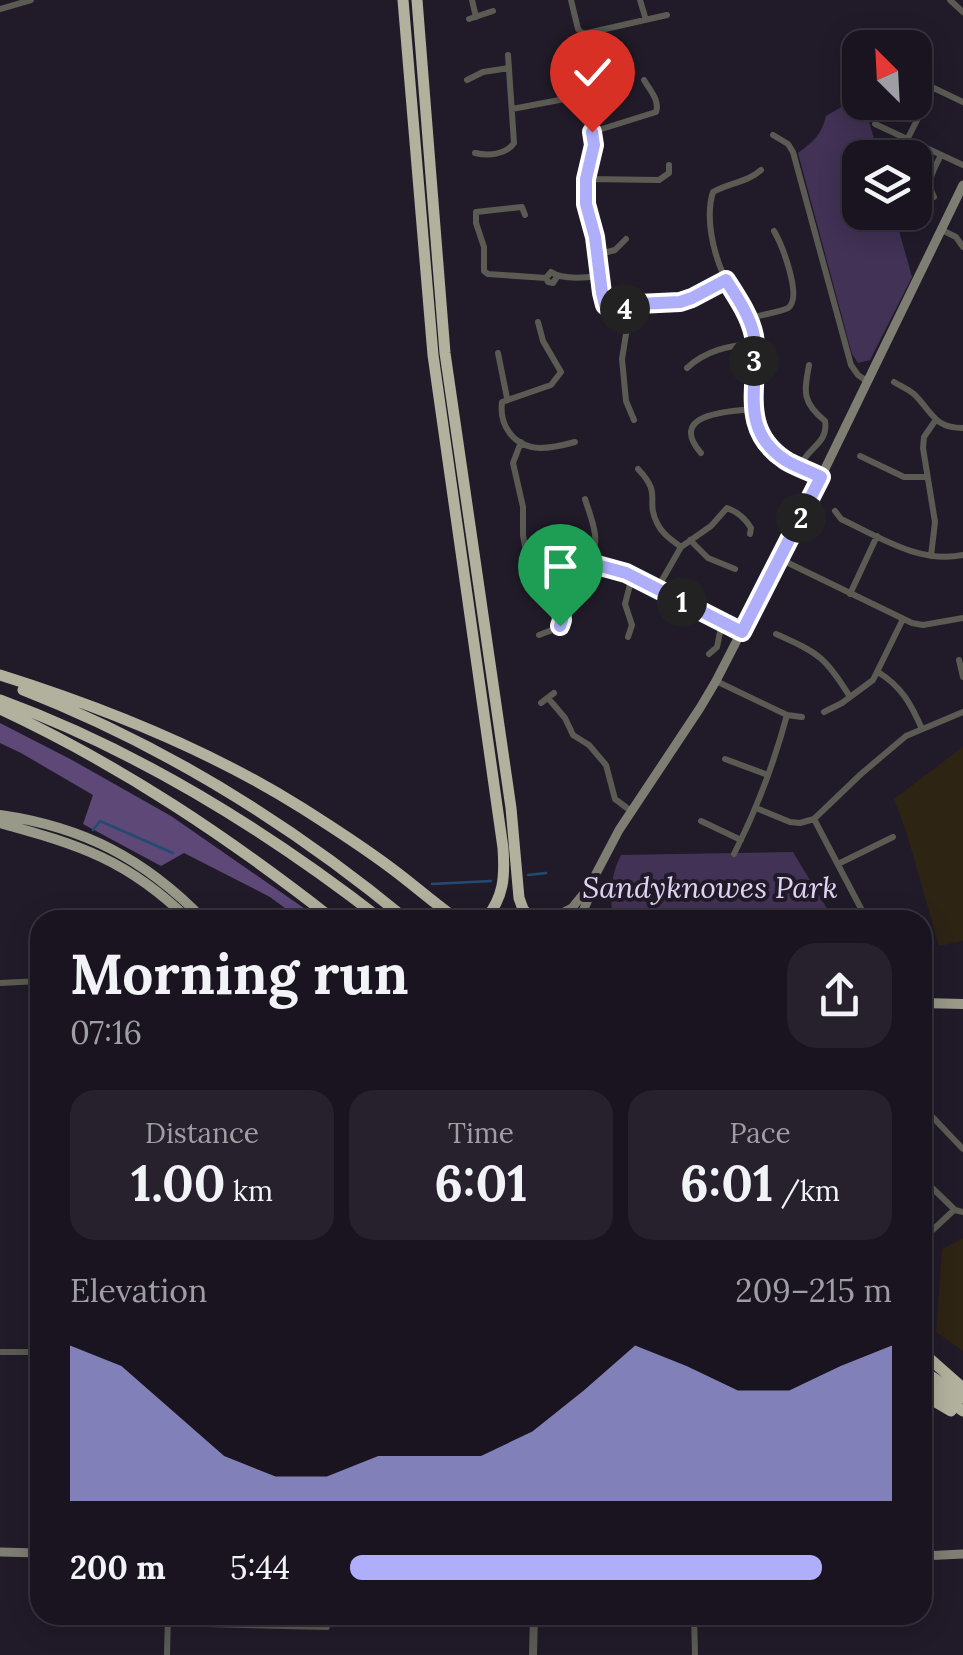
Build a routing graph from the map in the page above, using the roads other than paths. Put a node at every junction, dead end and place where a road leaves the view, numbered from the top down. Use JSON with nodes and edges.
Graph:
{"nodes":[{"id":1,"x":29,"y":0,"type":"edge"},
{"id":2,"x":403,"y":0,"type":"edge"},
{"id":3,"x":417,"y":0,"type":"edge"},
{"id":4,"x":472,"y":0,"type":"edge"},
{"id":5,"x":571,"y":0,"type":"edge"},
{"id":6,"x":640,"y":0,"type":"edge"},
{"id":7,"x":950,"y":0,"type":"edge"},
{"id":8,"x":0,"y":10,"type":"edge"},
{"id":9,"x":493,"y":10,"type":"dead end"},
{"id":10,"x":962,"y":10,"type":"edge"},
{"id":11,"x":667,"y":15,"type":"dead end"},
{"id":12,"x":646,"y":20,"type":"junction"},
{"id":13,"x":508,"y":55,"type":"dead end"},
{"id":14,"x":510,"y":68,"type":"junction"},
{"id":15,"x":468,"y":80,"type":"dead end"},
{"id":16,"x":644,"y":80,"type":"dead end"},
{"id":17,"x":933,"y":88,"type":"joint"},
{"id":18,"x":963,"y":102,"type":"edge"},
{"id":19,"x":512,"y":109,"type":"junction"},
{"id":20,"x":874,"y":124,"type":"dead end"},
{"id":21,"x":592,"y":132,"type":"junction"},
{"id":22,"x":773,"y":135,"type":"dead end"},
{"id":23,"x":908,"y":140,"type":"joint"},
{"id":24,"x":932,"y":151,"type":"edge"},
{"id":25,"x":475,"y":152,"type":"dead end"},
{"id":26,"x":941,"y":155,"type":"junction"},
{"id":27,"x":668,"y":165,"type":"dead end"},
{"id":28,"x":963,"y":165,"type":"edge"},
{"id":29,"x":761,"y":170,"type":"dead end"},
{"id":30,"x":586,"y":179,"type":"junction"},
{"id":31,"x":963,"y":185,"type":"edge"},
{"id":32,"x":934,"y":197,"type":"dead end"},
{"id":33,"x":525,"y":214,"type":"dead end"},
{"id":34,"x":942,"y":230,"type":"junction"},
{"id":35,"x":774,"y":232,"type":"dead end"},
{"id":36,"x":626,"y":240,"type":"dead end"},
{"id":37,"x":963,"y":247,"type":"edge"},
{"id":38,"x":596,"y":254,"type":"junction"},
{"id":39,"x":598,"y":276,"type":"junction"},
{"id":40,"x":726,"y":280,"type":"junction"},
{"id":41,"x":624,"y":309,"type":"junction"},
{"id":42,"x":748,"y":319,"type":"junction"},
{"id":43,"x":538,"y":322,"type":"dead end"},
{"id":44,"x":754,"y":342,"type":"junction"},
{"id":45,"x":498,"y":353,"type":"dead end"},
{"id":46,"x":809,"y":365,"type":"dead end"},
{"id":47,"x":687,"y":368,"type":"dead end"},
{"id":48,"x":868,"y":382,"type":"junction"},
{"id":49,"x":894,"y":382,"type":"dead end"},
{"id":50,"x":507,"y":398,"type":"junction"},
{"id":51,"x":754,"y":409,"type":"junction"},
{"id":52,"x":634,"y":420,"type":"dead end"},
{"id":53,"x":935,"y":421,"type":"junction"},
{"id":54,"x":963,"y":428,"type":"edge"},
{"id":55,"x":521,"y":442,"type":"junction"},
{"id":56,"x":575,"y":442,"type":"dead end"},
{"id":57,"x":701,"y":453,"type":"dead end"},
{"id":58,"x":860,"y":456,"type":"dead end"},
{"id":59,"x":800,"y":467,"type":"junction"},
{"id":60,"x":638,"y":469,"type":"dead end"},
{"id":61,"x":821,"y":477,"type":"junction"},
{"id":62,"x":927,"y":477,"type":"junction"},
{"id":63,"x":585,"y":498,"type":"dead end"},
{"id":64,"x":835,"y":512,"type":"dead end"},
{"id":65,"x":750,"y":534,"type":"dead end"},
{"id":66,"x":876,"y":536,"type":"junction"},
{"id":67,"x":690,"y":540,"type":"junction"},
{"id":68,"x":681,"y":547,"type":"junction"},
{"id":69,"x":963,"y":555,"type":"edge"},
{"id":70,"x":931,"y":556,"type":"junction"},
{"id":71,"x":780,"y":558,"type":"junction"},
{"id":72,"x":590,"y":563,"type":"junction"},
{"id":73,"x":556,"y":566,"type":"junction"},
{"id":74,"x":735,"y":569,"type":"dead end"},
{"id":75,"x":632,"y":576,"type":"junction"},
{"id":76,"x":656,"y":589,"type":"junction"},
{"id":77,"x":850,"y":594,"type":"junction"},
{"id":78,"x":963,"y":618,"type":"edge"},
{"id":79,"x":903,"y":619,"type":"junction"},
{"id":80,"x":722,"y":622,"type":"junction"},
{"id":81,"x":742,"y":632,"type":"junction"},
{"id":82,"x":776,"y":634,"type":"dead end"},
{"id":83,"x":538,"y":635,"type":"dead end"},
{"id":84,"x":628,"y":637,"type":"dead end"},
{"id":85,"x":709,"y":654,"type":"dead end"},
{"id":86,"x":959,"y":660,"type":"dead end"},
{"id":87,"x":878,"y":672,"type":"junction"},
{"id":88,"x":963,"y":677,"type":"edge"},
{"id":89,"x":0,"y":678,"type":"edge"},
{"id":90,"x":716,"y":681,"type":"junction"},
{"id":91,"x":850,"y":697,"type":"junction"},
{"id":92,"x":548,"y":698,"type":"dead end"},
{"id":93,"x":0,"y":700,"type":"edge"},
{"id":94,"x":0,"y":709,"type":"edge"},
{"id":95,"x":824,"y":712,"type":"dead end"},
{"id":96,"x":963,"y":712,"type":"edge"},
{"id":97,"x":788,"y":715,"type":"junction"},
{"id":98,"x":802,"y":716,"type":"dead end"},
{"id":99,"x":922,"y":729,"type":"junction"},
{"id":100,"x":725,"y":760,"type":"dead end"},
{"id":101,"x":768,"y":775,"type":"junction"},
{"id":102,"x":756,"y":808,"type":"junction"},
{"id":103,"x":630,"y":810,"type":"junction"},
{"id":104,"x":0,"y":815,"type":"edge"},
{"id":105,"x":814,"y":819,"type":"junction"},
{"id":106,"x":700,"y":821,"type":"dead end"},
{"id":107,"x":0,"y":823,"type":"edge"},
{"id":108,"x":893,"y":836,"type":"dead end"},
{"id":109,"x":741,"y":840,"type":"junction"},
{"id":110,"x":734,"y":854,"type":"dead end"},
{"id":111,"x":838,"y":864,"type":"junction"},
{"id":112,"x":589,"y":887,"type":"junction"},
{"id":113,"x":587,"y":902,"type":"junction"},
{"id":114,"x":177,"y":910,"type":"edge"},
{"id":115,"x":193,"y":910,"type":"edge"},
{"id":116,"x":321,"y":910,"type":"edge"},
{"id":117,"x":368,"y":910,"type":"edge"},
{"id":118,"x":394,"y":910,"type":"edge"},
{"id":119,"x":445,"y":910,"type":"edge"},
{"id":120,"x":492,"y":910,"type":"edge"},
{"id":121,"x":524,"y":910,"type":"edge"},
{"id":122,"x":568,"y":910,"type":"edge"},
{"id":123,"x":583,"y":910,"type":"edge"},
{"id":124,"x":588,"y":910,"type":"edge"},
{"id":125,"x":862,"y":910,"type":"edge"},
{"id":126,"x":30,"y":981,"type":"edge"},
{"id":127,"x":0,"y":983,"type":"edge"},
{"id":128,"x":932,"y":1002,"type":"edge"},
{"id":129,"x":963,"y":1004,"type":"edge"},
{"id":130,"x":932,"y":1116,"type":"edge"},
{"id":131,"x":963,"y":1149,"type":"edge"},
{"id":132,"x":932,"y":1187,"type":"edge"},
{"id":133,"x":959,"y":1211,"type":"edge"},
{"id":134,"x":932,"y":1232,"type":"edge"},
{"id":135,"x":0,"y":1352,"type":"edge"},
{"id":136,"x":30,"y":1352,"type":"edge"},
{"id":137,"x":932,"y":1365,"type":"edge"},
{"id":138,"x":932,"y":1367,"type":"edge"},
{"id":139,"x":963,"y":1385,"type":"edge"},
{"id":140,"x":932,"y":1391,"type":"edge"},
{"id":141,"x":963,"y":1398,"type":"edge"},
{"id":142,"x":932,"y":1399,"type":"edge"},
{"id":143,"x":963,"y":1414,"type":"edge"},
{"id":144,"x":0,"y":1552,"type":"edge"},
{"id":145,"x":30,"y":1553,"type":"edge"},
{"id":146,"x":963,"y":1554,"type":"edge"},
{"id":147,"x":932,"y":1556,"type":"edge"},
{"id":148,"x":168,"y":1625,"type":"edge"},
{"id":149,"x":287,"y":1625,"type":"edge"},
{"id":150,"x":534,"y":1625,"type":"edge"},
{"id":151,"x":694,"y":1625,"type":"edge"},
{"id":152,"x":327,"y":1627,"type":"dead end"},
{"id":153,"x":168,"y":1655,"type":"edge"},
{"id":154,"x":533,"y":1655,"type":"edge"},
{"id":155,"x":695,"y":1655,"type":"edge"}],
"edges":[{"from":1,"to":8,"type":"street"},
{"from":2,"to":120,"type":"highway"},
{"from":3,"to":121,"type":"highway"},
{"from":4,"to":9,"type":"street"},
{"from":5,"to":12,"type":"street"},
{"from":6,"to":12,"type":"street"},
{"from":7,"to":10,"type":"street"},
{"from":11,"to":12,"type":"street"},
{"from":13,"to":14,"type":"street"},
{"from":14,"to":15,"type":"street"},
{"from":14,"to":19,"type":"street"},
{"from":16,"to":21,"type":"street"},
{"from":17,"to":18,"type":"street"},
{"from":17,"to":23,"type":"street"},
{"from":19,"to":21,"type":"street"},
{"from":19,"to":25,"type":"street"},
{"from":20,"to":23,"type":"street"},
{"from":21,"to":30,"type":"street"},
{"from":22,"to":48,"type":"street"},
{"from":24,"to":26,"type":"street"},
{"from":26,"to":28,"type":"street"},
{"from":26,"to":32,"type":"street"},
{"from":27,"to":30,"type":"street"},
{"from":29,"to":40,"type":"street"},
{"from":30,"to":38,"type":"street"},
{"from":31,"to":34,"type":"main road"},
{"from":33,"to":39,"type":"street"},
{"from":34,"to":37,"type":"street"},
{"from":34,"to":48,"type":"main road"},
{"from":35,"to":42,"type":"street"},
{"from":36,"to":38,"type":"street"},
{"from":38,"to":39,"type":"street"},
{"from":39,"to":41,"type":"street"},
{"from":40,"to":41,"type":"street"},
{"from":40,"to":42,"type":"street"},
{"from":41,"to":52,"type":"street"},
{"from":42,"to":44,"type":"street"},
{"from":43,"to":50,"type":"street"},
{"from":44,"to":47,"type":"street"},
{"from":44,"to":51,"type":"street"},
{"from":45,"to":50,"type":"street"},
{"from":46,"to":59,"type":"street"},
{"from":48,"to":61,"type":"main road"},
{"from":49,"to":53,"type":"street"},
{"from":50,"to":55,"type":"street"},
{"from":51,"to":57,"type":"street"},
{"from":51,"to":59,"type":"street"},
{"from":53,"to":54,"type":"street"},
{"from":53,"to":62,"type":"street"},
{"from":55,"to":56,"type":"street"},
{"from":55,"to":73,"type":"street"},
{"from":58,"to":62,"type":"street"},
{"from":59,"to":61,"type":"street"},
{"from":60,"to":68,"type":"street"},
{"from":61,"to":71,"type":"main road"},
{"from":62,"to":70,"type":"street"},
{"from":63,"to":72,"type":"street"},
{"from":64,"to":66,"type":"street"},
{"from":65,"to":67,"type":"street"},
{"from":66,"to":70,"type":"street"},
{"from":66,"to":77,"type":"street"},
{"from":67,"to":68,"type":"street"},
{"from":67,"to":74,"type":"street"},
{"from":68,"to":76,"type":"street"},
{"from":69,"to":70,"type":"street"},
{"from":71,"to":77,"type":"street"},
{"from":71,"to":81,"type":"main road"},
{"from":72,"to":73,"type":"street"},
{"from":72,"to":75,"type":"street"},
{"from":73,"to":83,"type":"street"},
{"from":75,"to":76,"type":"street"},
{"from":75,"to":84,"type":"street"},
{"from":76,"to":80,"type":"street"},
{"from":77,"to":79,"type":"street"},
{"from":78,"to":79,"type":"street"},
{"from":79,"to":87,"type":"street"},
{"from":80,"to":81,"type":"street"},
{"from":80,"to":85,"type":"street"},
{"from":81,"to":90,"type":"main road"},
{"from":82,"to":91,"type":"street"},
{"from":86,"to":88,"type":"street"},
{"from":87,"to":91,"type":"street"},
{"from":87,"to":99,"type":"street"},
{"from":89,"to":118,"type":"highway"},
{"from":89,"to":119,"type":"highway"},
{"from":90,"to":97,"type":"street"},
{"from":90,"to":103,"type":"main road"},
{"from":91,"to":95,"type":"street"},
{"from":92,"to":103,"type":"street"},
{"from":93,"to":117,"type":"highway"},
{"from":94,"to":116,"type":"highway"},
{"from":96,"to":99,"type":"street"},
{"from":97,"to":98,"type":"street"},
{"from":97,"to":101,"type":"street"},
{"from":99,"to":105,"type":"street"},
{"from":100,"to":101,"type":"street"},
{"from":101,"to":102,"type":"street"},
{"from":102,"to":105,"type":"street"},
{"from":102,"to":109,"type":"street"},
{"from":103,"to":112,"type":"main road"},
{"from":104,"to":115,"type":"main road"},
{"from":105,"to":111,"type":"street"},
{"from":106,"to":109,"type":"street"},
{"from":107,"to":114,"type":"main road"},
{"from":108,"to":111,"type":"street"},
{"from":109,"to":110,"type":"street"},
{"from":111,"to":125,"type":"street"},
{"from":112,"to":113,"type":"main road"},
{"from":112,"to":122,"type":"main road"},
{"from":113,"to":123,"type":"main road"},
{"from":113,"to":124,"type":"main road"},
{"from":126,"to":127,"type":"street"},
{"from":128,"to":129,"type":"main road"},
{"from":130,"to":131,"type":"street"},
{"from":132,"to":133,"type":"street"},
{"from":133,"to":134,"type":"street"},
{"from":135,"to":136,"type":"street"},
{"from":137,"to":139,"type":"highway"},
{"from":138,"to":141,"type":"highway"},
{"from":140,"to":143,"type":"highway"},
{"from":142,"to":143,"type":"highway"},
{"from":144,"to":145,"type":"main road"},
{"from":146,"to":147,"type":"main road"},
{"from":148,"to":153,"type":"street"},
{"from":149,"to":152,"type":"street"},
{"from":150,"to":154,"type":"street"},
{"from":151,"to":155,"type":"street"}]}
